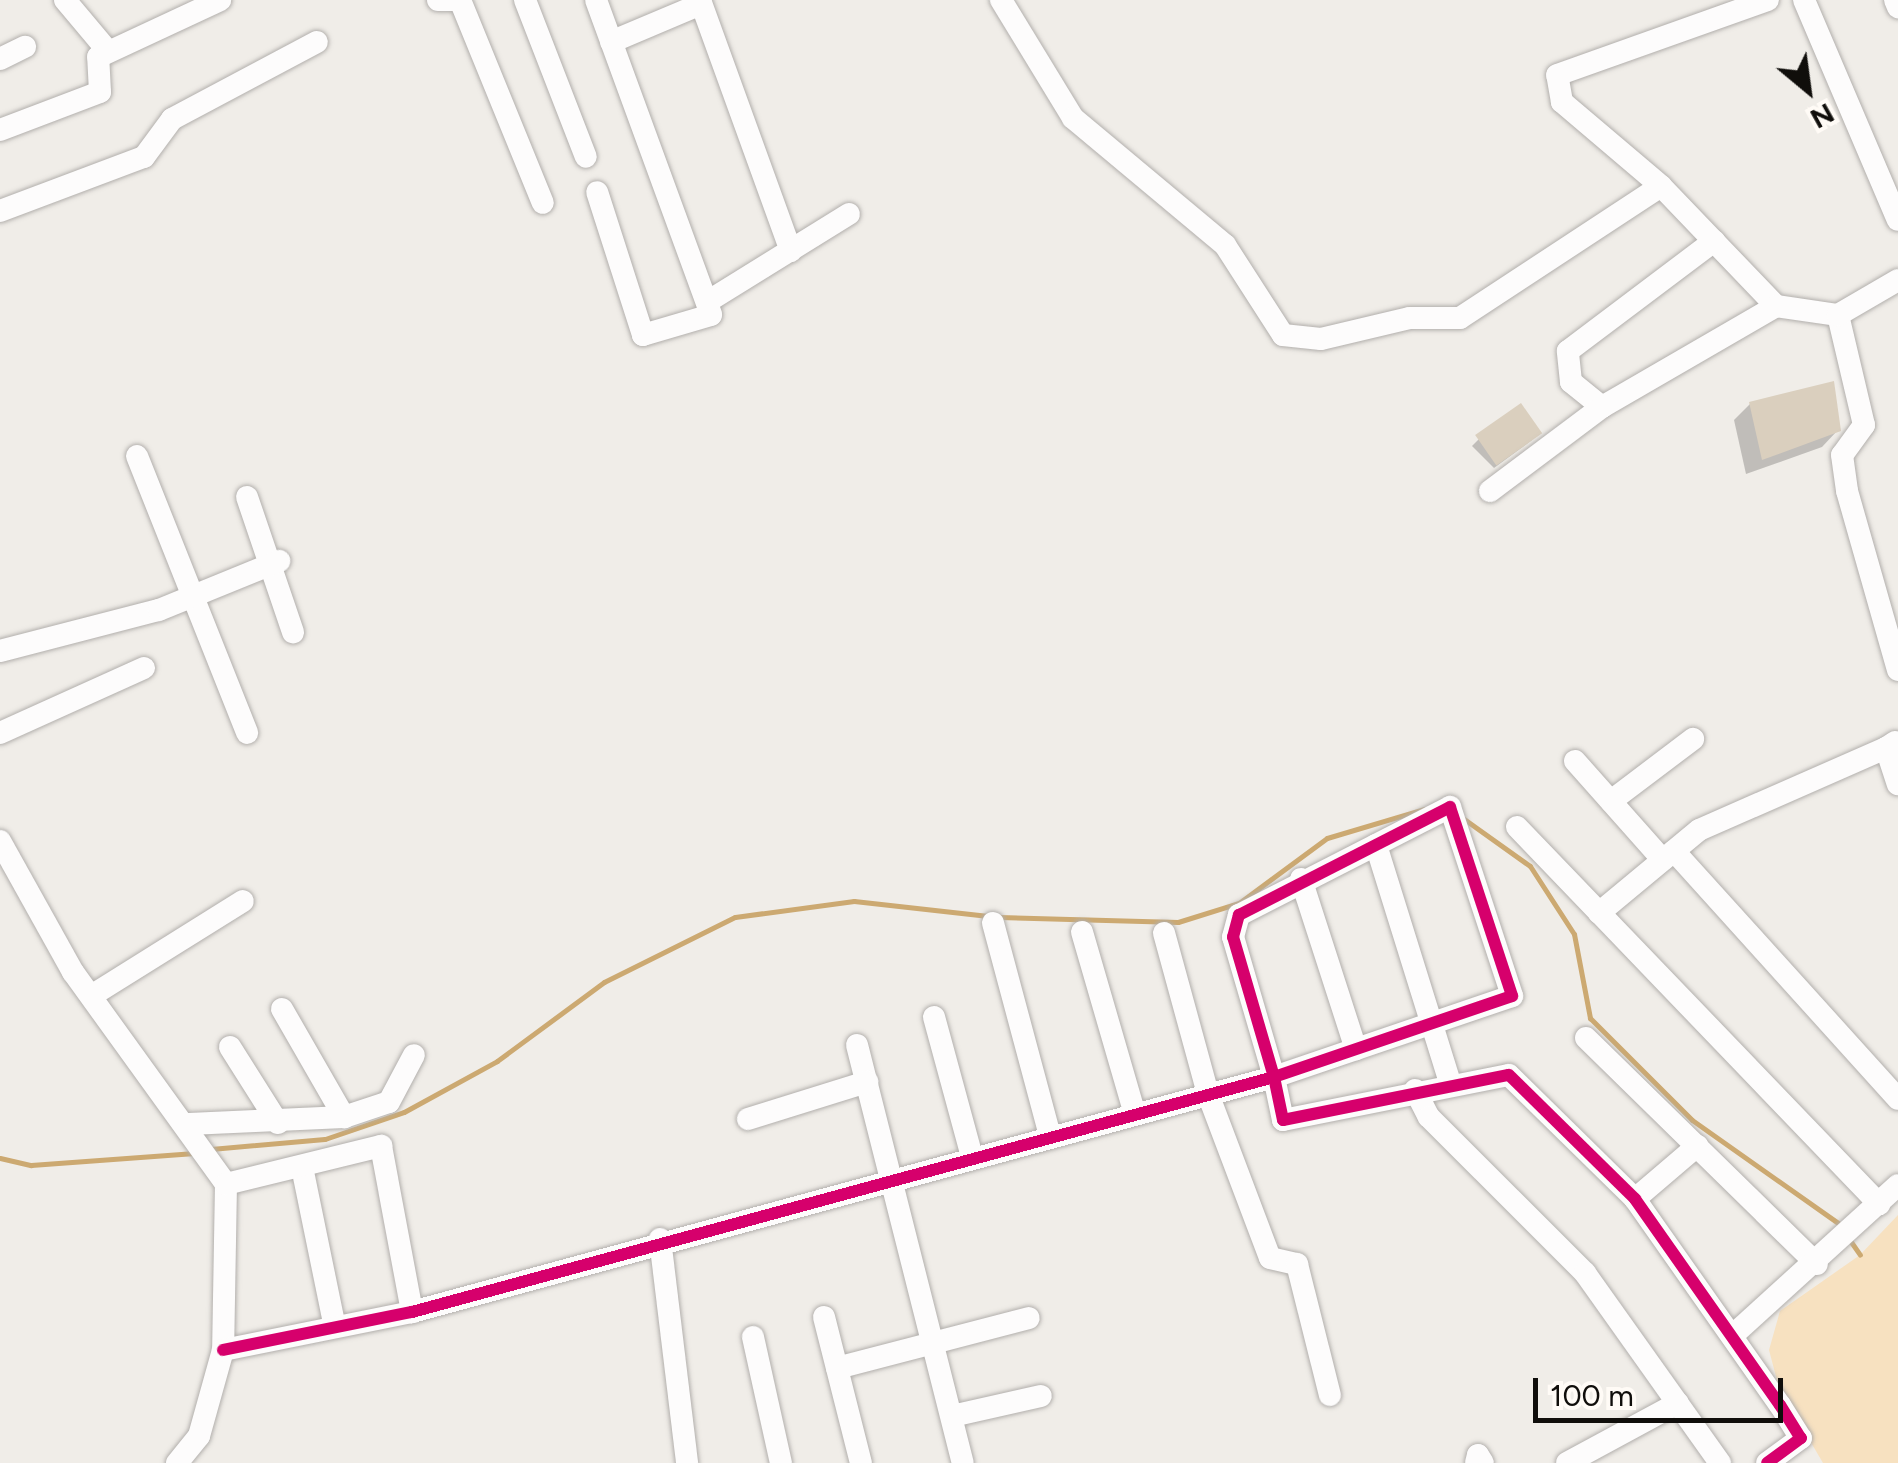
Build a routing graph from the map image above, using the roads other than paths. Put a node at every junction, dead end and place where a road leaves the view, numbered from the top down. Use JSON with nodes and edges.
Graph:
{"nodes":[{"id":1,"x":65,"y":0,"type":"edge"},
{"id":2,"x":220,"y":0,"type":"edge"},
{"id":3,"x":438,"y":0,"type":"edge"},
{"id":4,"x":452,"y":0,"type":"edge"},
{"id":5,"x":460,"y":0,"type":"edge"},
{"id":6,"x":525,"y":0,"type":"edge"},
{"id":7,"x":596,"y":0,"type":"edge"},
{"id":8,"x":1001,"y":0,"type":"edge"},
{"id":9,"x":1768,"y":0,"type":"edge"},
{"id":10,"x":1804,"y":0,"type":"edge"},
{"id":11,"x":1895,"y":0,"type":"edge"},
{"id":12,"x":700,"y":2,"type":"edge"},
{"id":13,"x":1898,"y":7,"type":"edge"},
{"id":14,"x":317,"y":42,"type":"dead end"},
{"id":15,"x":611,"y":42,"type":"junction"},
{"id":16,"x":25,"y":47,"type":"dead end"},
{"id":17,"x":107,"y":50,"type":"junction"},
{"id":18,"x":0,"y":59,"type":"edge"},
{"id":19,"x":0,"y":130,"type":"edge"},
{"id":20,"x":586,"y":157,"type":"dead end"},
{"id":21,"x":1661,"y":186,"type":"junction"},
{"id":22,"x":596,"y":192,"type":"dead end"},
{"id":23,"x":543,"y":203,"type":"dead end"},
{"id":24,"x":0,"y":212,"type":"edge"},
{"id":25,"x":849,"y":214,"type":"dead end"},
{"id":26,"x":1898,"y":220,"type":"edge"},
{"id":27,"x":1714,"y":241,"type":"junction"},
{"id":28,"x":791,"y":251,"type":"junction"},
{"id":29,"x":1898,"y":280,"type":"edge"},
{"id":30,"x":707,"y":302,"type":"junction"},
{"id":31,"x":1776,"y":306,"type":"junction"},
{"id":32,"x":1838,"y":315,"type":"junction"},
{"id":33,"x":1602,"y":407,"type":"junction"},
{"id":34,"x":137,"y":456,"type":"dead end"},
{"id":35,"x":1490,"y":491,"type":"dead end"},
{"id":36,"x":247,"y":498,"type":"dead end"},
{"id":37,"x":272,"y":564,"type":"junction"},
{"id":38,"x":190,"y":598,"type":"junction"},
{"id":39,"x":294,"y":632,"type":"dead end"},
{"id":40,"x":0,"y":651,"type":"edge"},
{"id":41,"x":144,"y":668,"type":"dead end"},
{"id":42,"x":1898,"y":670,"type":"edge"},
{"id":43,"x":0,"y":733,"type":"edge"},
{"id":44,"x":247,"y":733,"type":"dead end"},
{"id":45,"x":1693,"y":739,"type":"dead end"},
{"id":46,"x":1892,"y":744,"type":"edge"},
{"id":47,"x":1575,"y":761,"type":"dead end"},
{"id":48,"x":1898,"y":784,"type":"edge"},
{"id":49,"x":1611,"y":801,"type":"junction"},
{"id":50,"x":1517,"y":826,"type":"dead end"},
{"id":51,"x":0,"y":841,"type":"edge"},
{"id":52,"x":1376,"y":845,"type":"junction"},
{"id":53,"x":1668,"y":856,"type":"junction"},
{"id":54,"x":1300,"y":879,"type":"junction"},
{"id":55,"x":244,"y":901,"type":"dead end"},
{"id":56,"x":1600,"y":913,"type":"junction"},
{"id":57,"x":993,"y":923,"type":"dead end"},
{"id":58,"x":1082,"y":932,"type":"dead end"},
{"id":59,"x":1164,"y":933,"type":"dead end"},
{"id":60,"x":91,"y":996,"type":"junction"},
{"id":61,"x":282,"y":1009,"type":"dead end"},
{"id":62,"x":934,"y":1017,"type":"dead end"},
{"id":63,"x":1432,"y":1023,"type":"junction"},
{"id":64,"x":1586,"y":1038,"type":"dead end"},
{"id":65,"x":857,"y":1045,"type":"dead end"},
{"id":66,"x":230,"y":1047,"type":"dead end"},
{"id":67,"x":1356,"y":1049,"type":"junction"},
{"id":68,"x":414,"y":1056,"type":"dead end"},
{"id":69,"x":1274,"y":1077,"type":"junction"},
{"id":70,"x":867,"y":1082,"type":"junction"},
{"id":71,"x":1450,"y":1082,"type":"junction"},
{"id":72,"x":1416,"y":1090,"type":"junction"},
{"id":73,"x":1208,"y":1094,"type":"junction"},
{"id":74,"x":1898,"y":1099,"type":"edge"},
{"id":75,"x":1135,"y":1114,"type":"junction"},
{"id":76,"x":344,"y":1117,"type":"junction"},
{"id":77,"x":748,"y":1119,"type":"dead end"},
{"id":78,"x":278,"y":1123,"type":"junction"},
{"id":79,"x":188,"y":1124,"type":"junction"},
{"id":80,"x":1050,"y":1136,"type":"junction"},
{"id":81,"x":1697,"y":1146,"type":"junction"},
{"id":82,"x":972,"y":1156,"type":"junction"},
{"id":83,"x":302,"y":1166,"type":"junction"},
{"id":84,"x":894,"y":1177,"type":"junction"},
{"id":85,"x":224,"y":1179,"type":"junction"},
{"id":86,"x":1898,"y":1185,"type":"edge"},
{"id":87,"x":1635,"y":1199,"type":"junction"},
{"id":88,"x":1878,"y":1204,"type":"junction"},
{"id":89,"x":660,"y":1239,"type":"junction"},
{"id":90,"x":1817,"y":1264,"type":"junction"},
{"id":91,"x":412,"y":1312,"type":"junction"},
{"id":92,"x":824,"y":1317,"type":"dead end"},
{"id":93,"x":1029,"y":1318,"type":"dead end"},
{"id":94,"x":334,"y":1324,"type":"junction"},
{"id":95,"x":753,"y":1336,"type":"dead end"},
{"id":96,"x":1732,"y":1336,"type":"junction"},
{"id":97,"x":934,"y":1343,"type":"junction"},
{"id":98,"x":223,"y":1350,"type":"junction"},
{"id":99,"x":837,"y":1368,"type":"junction"},
{"id":100,"x":1330,"y":1395,"type":"dead end"},
{"id":101,"x":1040,"y":1396,"type":"dead end"},
{"id":102,"x":1678,"y":1403,"type":"junction"},
{"id":103,"x":952,"y":1416,"type":"junction"},
{"id":104,"x":1574,"y":1461,"type":"edge"},
{"id":105,"x":178,"y":1463,"type":"edge"},
{"id":106,"x":687,"y":1463,"type":"edge"},
{"id":107,"x":781,"y":1463,"type":"edge"},
{"id":108,"x":861,"y":1463,"type":"edge"},
{"id":109,"x":963,"y":1463,"type":"edge"},
{"id":110,"x":1720,"y":1463,"type":"edge"},
{"id":111,"x":1767,"y":1463,"type":"edge"}],
"edges":[{"from":1,"to":17,"type":"street"},
{"from":2,"to":17,"type":"street"},
{"from":3,"to":4,"type":"street"},
{"from":5,"to":23,"type":"street"},
{"from":6,"to":20,"type":"street"},
{"from":7,"to":15,"type":"street"},
{"from":8,"to":21,"type":"street"},
{"from":9,"to":21,"type":"street"},
{"from":10,"to":26,"type":"street"},
{"from":11,"to":13,"type":"street"},
{"from":12,"to":15,"type":"street"},
{"from":12,"to":28,"type":"street"},
{"from":14,"to":24,"type":"street"},
{"from":15,"to":30,"type":"street"},
{"from":16,"to":18,"type":"street"},
{"from":17,"to":19,"type":"street"},
{"from":21,"to":27,"type":"street"},
{"from":22,"to":30,"type":"street"},
{"from":25,"to":28,"type":"street"},
{"from":27,"to":31,"type":"street"},
{"from":27,"to":33,"type":"street"},
{"from":28,"to":30,"type":"street"},
{"from":29,"to":32,"type":"street"},
{"from":31,"to":32,"type":"street"},
{"from":31,"to":33,"type":"street"},
{"from":32,"to":42,"type":"street"},
{"from":33,"to":35,"type":"street"},
{"from":34,"to":38,"type":"street"},
{"from":36,"to":37,"type":"street"},
{"from":37,"to":38,"type":"street"},
{"from":37,"to":39,"type":"street"},
{"from":38,"to":40,"type":"street"},
{"from":38,"to":44,"type":"street"},
{"from":41,"to":43,"type":"street"},
{"from":45,"to":49,"type":"street"},
{"from":46,"to":48,"type":"street"},
{"from":46,"to":53,"type":"street"},
{"from":47,"to":49,"type":"street"},
{"from":49,"to":53,"type":"street"},
{"from":50,"to":56,"type":"street"},
{"from":51,"to":60,"type":"street"},
{"from":52,"to":54,"type":"street"},
{"from":52,"to":63,"type":"street"},
{"from":52,"to":63,"type":"street"},
{"from":53,"to":56,"type":"street"},
{"from":53,"to":74,"type":"street"},
{"from":54,"to":67,"type":"street"},
{"from":54,"to":69,"type":"street"},
{"from":55,"to":60,"type":"street"},
{"from":56,"to":88,"type":"street"},
{"from":57,"to":80,"type":"street"},
{"from":58,"to":75,"type":"street"},
{"from":59,"to":73,"type":"street"},
{"from":60,"to":79,"type":"street"},
{"from":61,"to":76,"type":"street"},
{"from":62,"to":82,"type":"street"},
{"from":63,"to":67,"type":"street"},
{"from":63,"to":71,"type":"street"},
{"from":64,"to":81,"type":"street"},
{"from":65,"to":70,"type":"street"},
{"from":66,"to":78,"type":"street"},
{"from":67,"to":69,"type":"street"},
{"from":68,"to":76,"type":"street"},
{"from":69,"to":72,"type":"street"},
{"from":69,"to":73,"type":"street"},
{"from":70,"to":77,"type":"street"},
{"from":70,"to":84,"type":"street"},
{"from":71,"to":72,"type":"street"},
{"from":71,"to":87,"type":"street"},
{"from":72,"to":102,"type":"street"},
{"from":73,"to":75,"type":"street"},
{"from":73,"to":100,"type":"street"},
{"from":75,"to":80,"type":"street"},
{"from":76,"to":78,"type":"street"},
{"from":78,"to":79,"type":"street"},
{"from":79,"to":85,"type":"street"},
{"from":80,"to":82,"type":"street"},
{"from":81,"to":87,"type":"street"},
{"from":81,"to":90,"type":"street"},
{"from":82,"to":84,"type":"street"},
{"from":83,"to":85,"type":"street"},
{"from":83,"to":91,"type":"street"},
{"from":83,"to":94,"type":"street"},
{"from":84,"to":89,"type":"street"},
{"from":84,"to":97,"type":"street"},
{"from":85,"to":98,"type":"street"},
{"from":86,"to":88,"type":"street"},
{"from":87,"to":96,"type":"street"},
{"from":88,"to":90,"type":"street"},
{"from":89,"to":91,"type":"street"},
{"from":89,"to":106,"type":"street"},
{"from":90,"to":96,"type":"street"},
{"from":91,"to":94,"type":"street"},
{"from":92,"to":99,"type":"street"},
{"from":93,"to":97,"type":"street"},
{"from":94,"to":98,"type":"street"},
{"from":95,"to":107,"type":"street"},
{"from":96,"to":111,"type":"street"},
{"from":97,"to":99,"type":"street"},
{"from":97,"to":103,"type":"street"},
{"from":98,"to":105,"type":"street"},
{"from":99,"to":108,"type":"street"},
{"from":101,"to":103,"type":"street"},
{"from":102,"to":104,"type":"street"},
{"from":102,"to":110,"type":"street"},
{"from":103,"to":109,"type":"street"}]}
